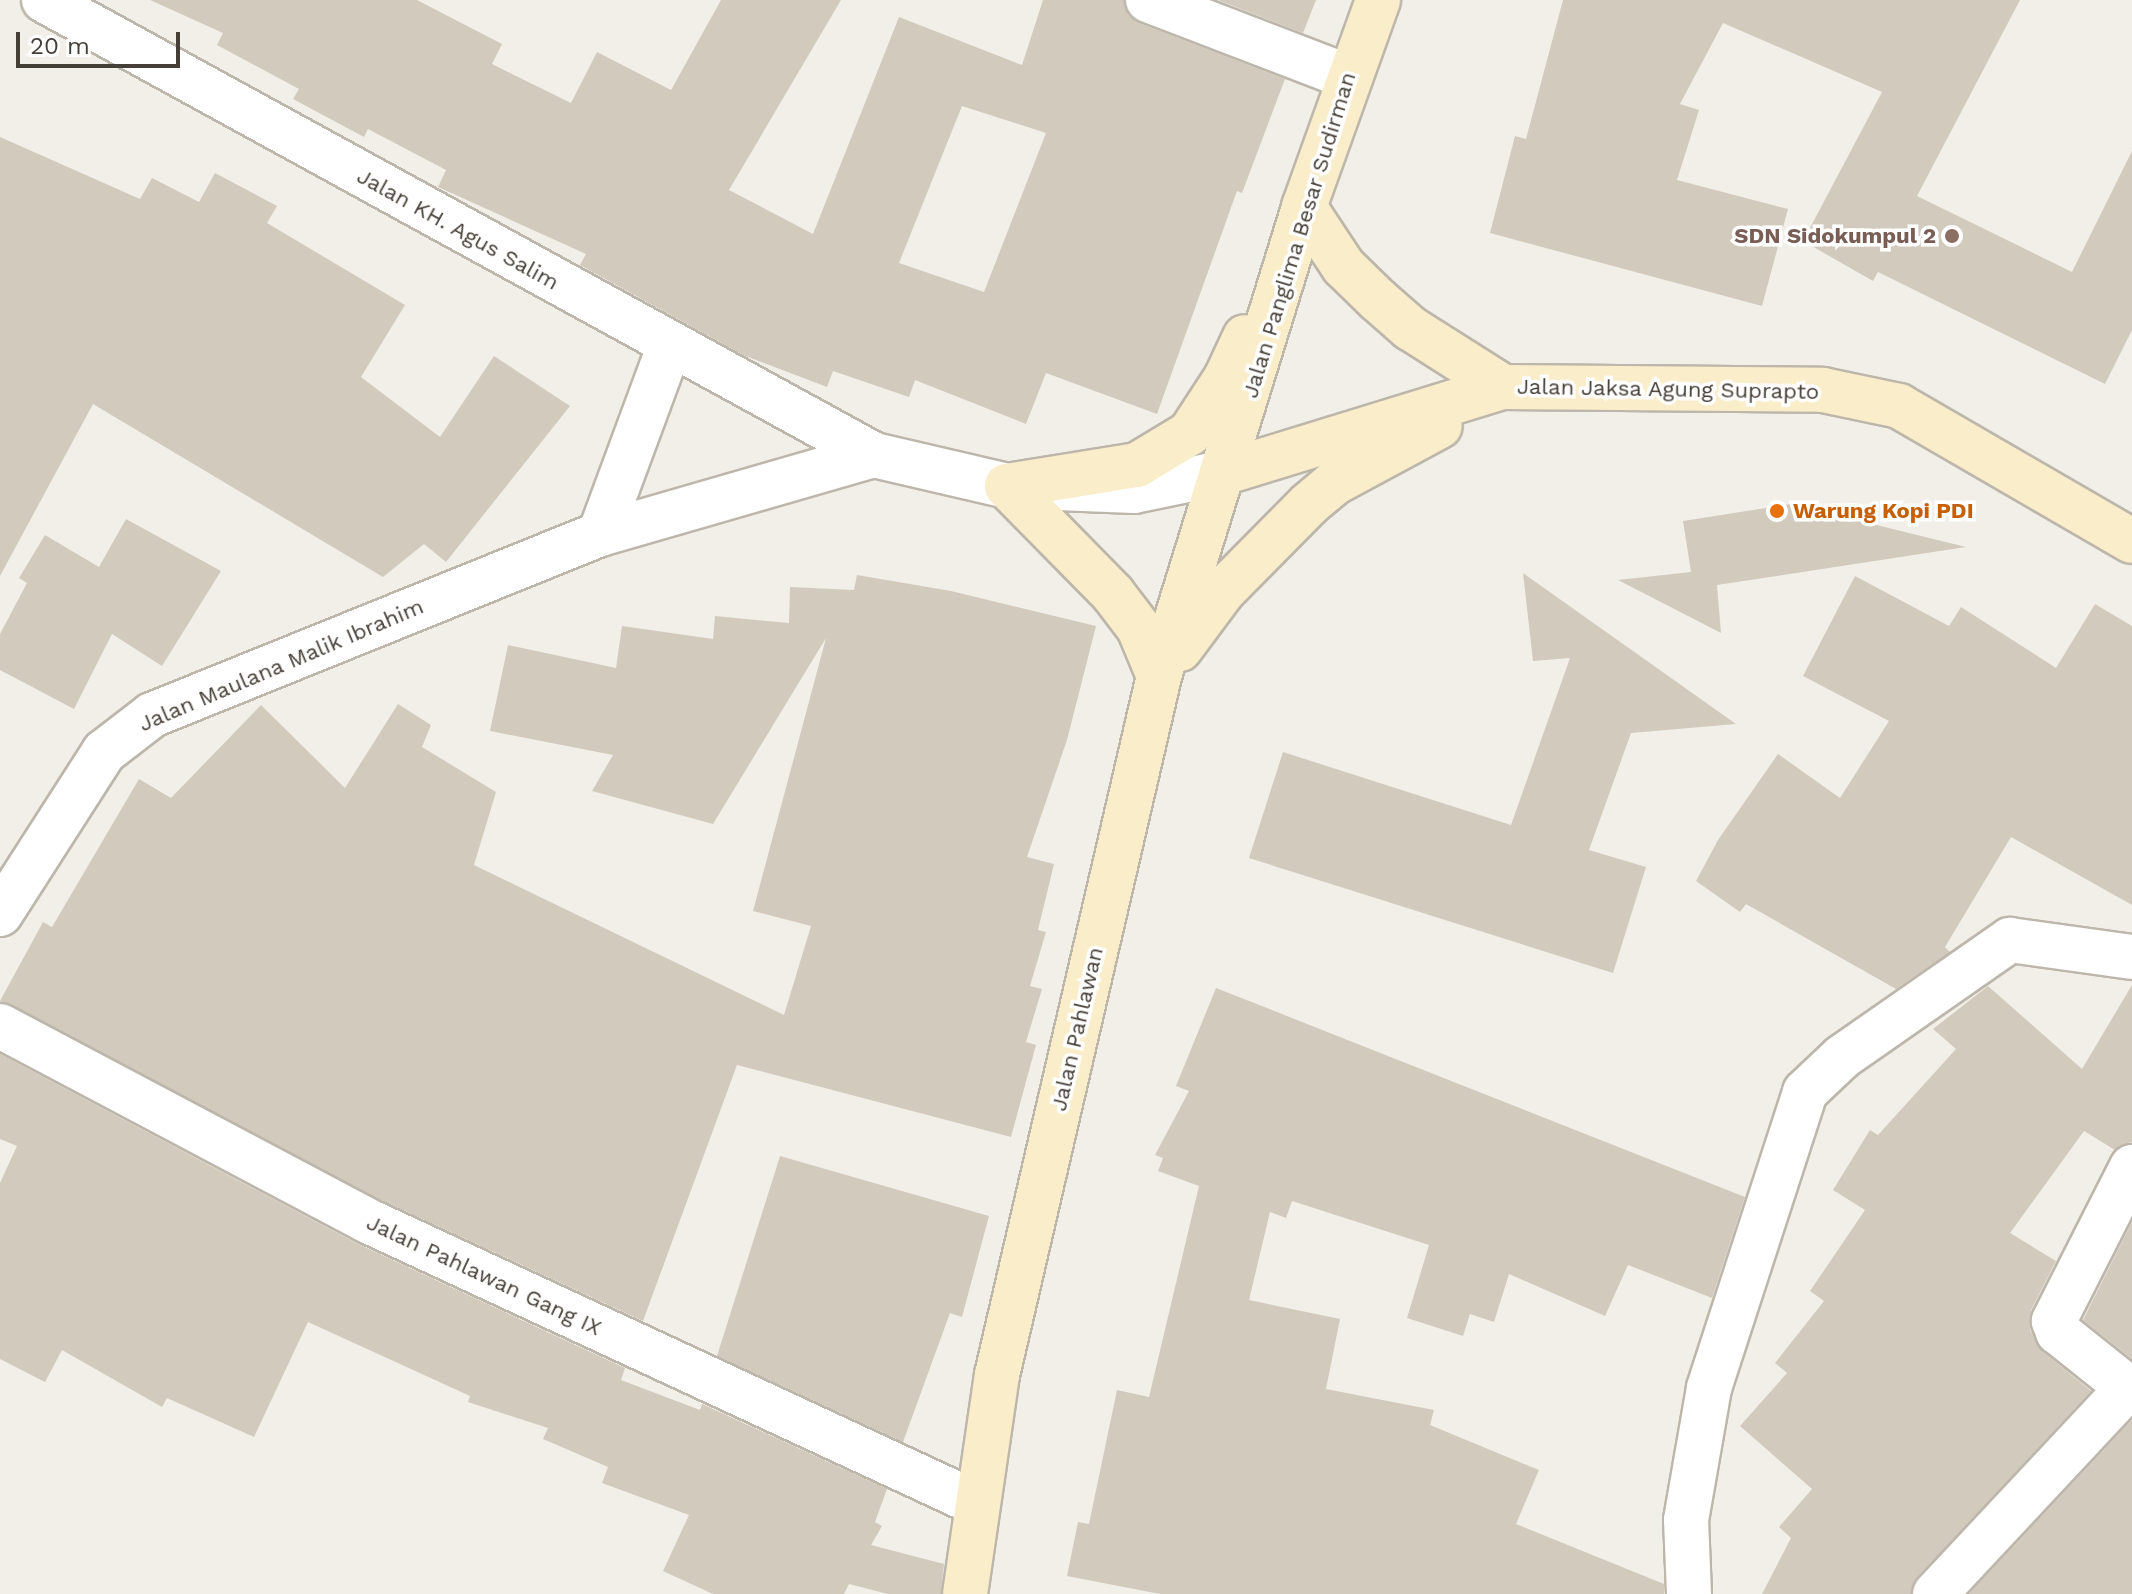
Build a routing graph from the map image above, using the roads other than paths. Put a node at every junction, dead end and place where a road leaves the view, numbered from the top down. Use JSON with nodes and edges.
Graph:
{"nodes":[{"id":1,"x":44,"y":0,"type":"edge"},
{"id":2,"x":1148,"y":0,"type":"edge"},
{"id":3,"x":1378,"y":0,"type":"edge"},
{"id":4,"x":1349,"y":77,"type":"junction"},
{"id":5,"x":1304,"y":207,"type":"junction"},
{"id":6,"x":669,"y":347,"type":"junction"},
{"id":7,"x":1503,"y":387,"type":"junction"},
{"id":8,"x":874,"y":455,"type":"junction"},
{"id":9,"x":1226,"y":472,"type":"junction"},
{"id":10,"x":1007,"y":486,"type":"junction"},
{"id":11,"x":600,"y":534,"type":"junction"},
{"id":12,"x":2132,"y":541,"type":"edge"},
{"id":13,"x":1159,"y":676,"type":"junction"},
{"id":14,"x":0,"y":914,"type":"edge"},
{"id":15,"x":2132,"y":957,"type":"edge"},
{"id":16,"x":0,"y":1026,"type":"edge"},
{"id":17,"x":2132,"y":1167,"type":"edge"},
{"id":18,"x":2130,"y":1389,"type":"edge"},
{"id":19,"x":978,"y":1504,"type":"junction"},
{"id":20,"x":965,"y":1594,"type":"edge"},
{"id":21,"x":1689,"y":1594,"type":"edge"},
{"id":22,"x":1935,"y":1594,"type":"edge"}],
"edges":[{"from":1,"to":6,"type":"street","name":"Jalan KH. Agus Salim"},
{"from":2,"to":4,"type":"street"},
{"from":3,"to":4,"type":"main road","name":"Jalan Panglima Besar Sudirman"},
{"from":4,"to":5,"type":"main road","name":"Jalan Panglima Besar Sudirman"},
{"from":5,"to":7,"type":"main road"},
{"from":5,"to":9,"type":"main road","name":"Jalan Panglima Besar Sudirman"},
{"from":5,"to":10,"type":"main road"},
{"from":6,"to":8,"type":"street","name":"Jalan KH. Agus Salim"},
{"from":6,"to":11,"type":"street"},
{"from":7,"to":9,"type":"main road","name":"Jalan Jaksa Agung Suprapto"},
{"from":7,"to":12,"type":"main road","name":"Jalan Jaksa Agung Suprapto"},
{"from":7,"to":13,"type":"main road"},
{"from":8,"to":10,"type":"street"},
{"from":8,"to":11,"type":"street","name":"Jalan Maulana Malik Ibrahim"},
{"from":9,"to":10,"type":"street"},
{"from":9,"to":13,"type":"main road","name":"Jalan Pahlawan"},
{"from":10,"to":13,"type":"main road"},
{"from":11,"to":14,"type":"street","name":"Jalan Maulana Malik Ibrahim"},
{"from":13,"to":19,"type":"main road","name":"Jalan Pahlawan"},
{"from":15,"to":21,"type":"street"},
{"from":16,"to":19,"type":"street","name":"Jalan Pahlawan Gang IX"},
{"from":17,"to":18,"type":"street"},
{"from":18,"to":22,"type":"street"},
{"from":19,"to":20,"type":"main road","name":"Jalan Pahlawan"}]}
